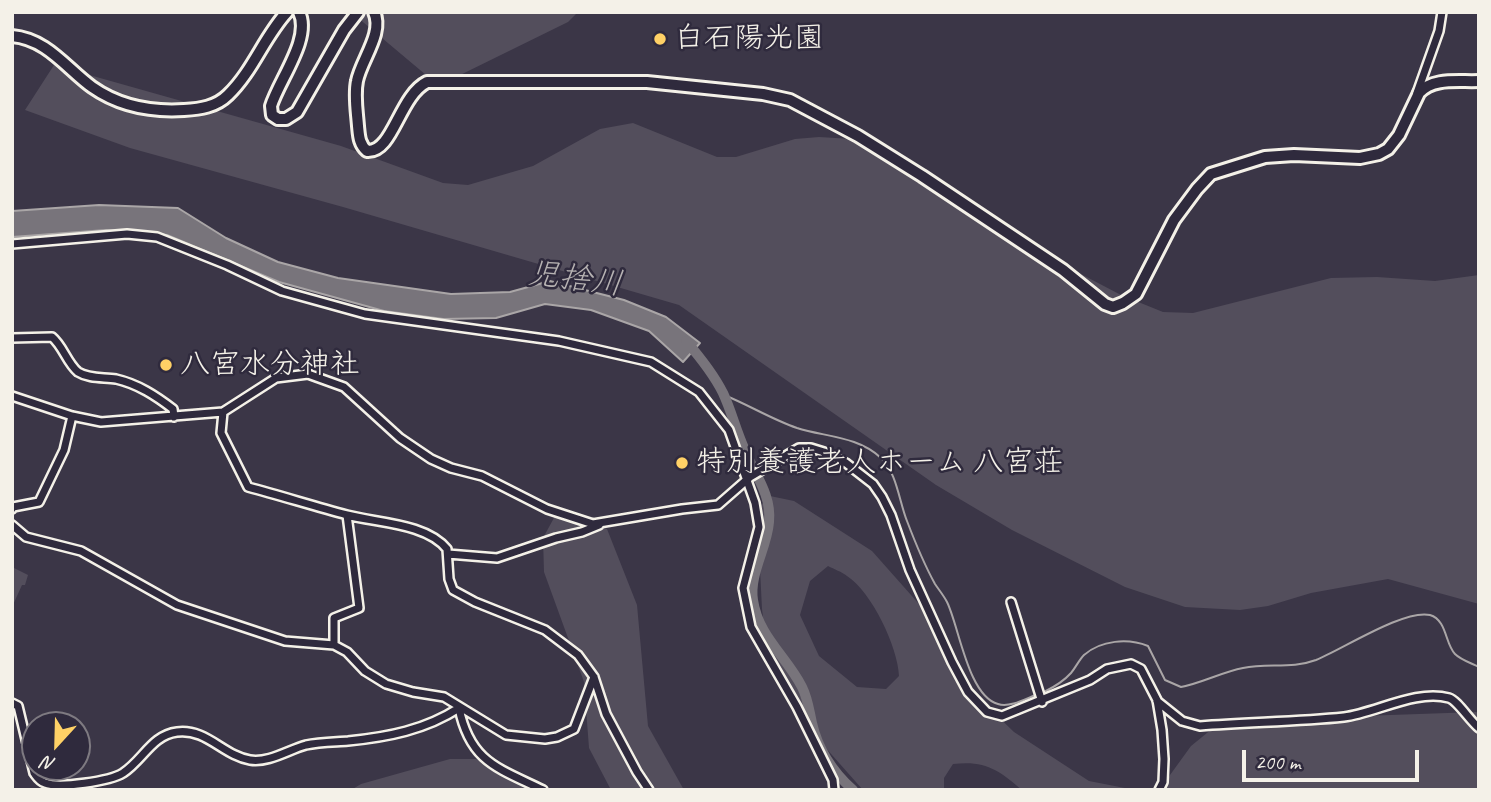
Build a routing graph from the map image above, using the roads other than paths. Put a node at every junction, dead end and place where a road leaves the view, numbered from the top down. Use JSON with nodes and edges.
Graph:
{"nodes":[{"id":1,"x":287,"y":12,"type":"edge"},
{"id":2,"x":299,"y":12,"type":"edge"},
{"id":3,"x":358,"y":12,"type":"edge"},
{"id":4,"x":374,"y":12,"type":"edge"},
{"id":5,"x":1443,"y":12,"type":"edge"},
{"id":6,"x":12,"y":36,"type":"edge"},
{"id":7,"x":1479,"y":81,"type":"edge"},
{"id":8,"x":1414,"y":104,"type":"junction"},
{"id":9,"x":12,"y":244,"type":"edge"},
{"id":10,"x":12,"y":338,"type":"edge"},
{"id":11,"x":12,"y":396,"type":"edge"},
{"id":12,"x":223,"y":412,"type":"junction"},
{"id":13,"x":72,"y":416,"type":"junction"},
{"id":14,"x":174,"y":417,"type":"junction"},
{"id":15,"x":749,"y":479,"type":"junction"},
{"id":16,"x":12,"y":509,"type":"edge"},
{"id":17,"x":347,"y":515,"type":"junction"},
{"id":18,"x":600,"y":524,"type":"junction"},
{"id":19,"x":12,"y":525,"type":"edge"},
{"id":20,"x":448,"y":554,"type":"junction"},
{"id":21,"x":1011,"y":602,"type":"dead end"},
{"id":22,"x":334,"y":645,"type":"junction"},
{"id":23,"x":594,"y":677,"type":"junction"},
{"id":24,"x":1157,"y":700,"type":"junction"},
{"id":25,"x":1042,"y":702,"type":"junction"},
{"id":26,"x":12,"y":703,"type":"edge"},
{"id":27,"x":459,"y":708,"type":"junction"},
{"id":28,"x":1479,"y":728,"type":"edge"},
{"id":29,"x":543,"y":790,"type":"edge"},
{"id":30,"x":649,"y":790,"type":"edge"},
{"id":31,"x":834,"y":790,"type":"edge"},
{"id":32,"x":1159,"y":790,"type":"edge"}],
"edges":[{"from":1,"to":6,"type":"street"},
{"from":2,"to":3,"type":"street"},
{"from":4,"to":8,"type":"street"},
{"from":5,"to":8,"type":"street"},
{"from":7,"to":8,"type":"street"},
{"from":9,"to":15,"type":"street"},
{"from":10,"to":14,"type":"street"},
{"from":11,"to":13,"type":"street"},
{"from":12,"to":14,"type":"street"},
{"from":12,"to":17,"type":"street"},
{"from":12,"to":18,"type":"street"},
{"from":13,"to":14,"type":"street"},
{"from":13,"to":16,"type":"street"},
{"from":15,"to":18,"type":"street"},
{"from":15,"to":25,"type":"street"},
{"from":15,"to":31,"type":"street"},
{"from":17,"to":20,"type":"street"},
{"from":17,"to":22,"type":"street"},
{"from":18,"to":20,"type":"street"},
{"from":19,"to":22,"type":"street"},
{"from":20,"to":23,"type":"street"},
{"from":21,"to":25,"type":"street"},
{"from":22,"to":27,"type":"street"},
{"from":23,"to":27,"type":"street"},
{"from":23,"to":30,"type":"street"},
{"from":24,"to":25,"type":"street"},
{"from":24,"to":28,"type":"street"},
{"from":24,"to":32,"type":"street"},
{"from":26,"to":27,"type":"street"},
{"from":27,"to":29,"type":"street"}]}
